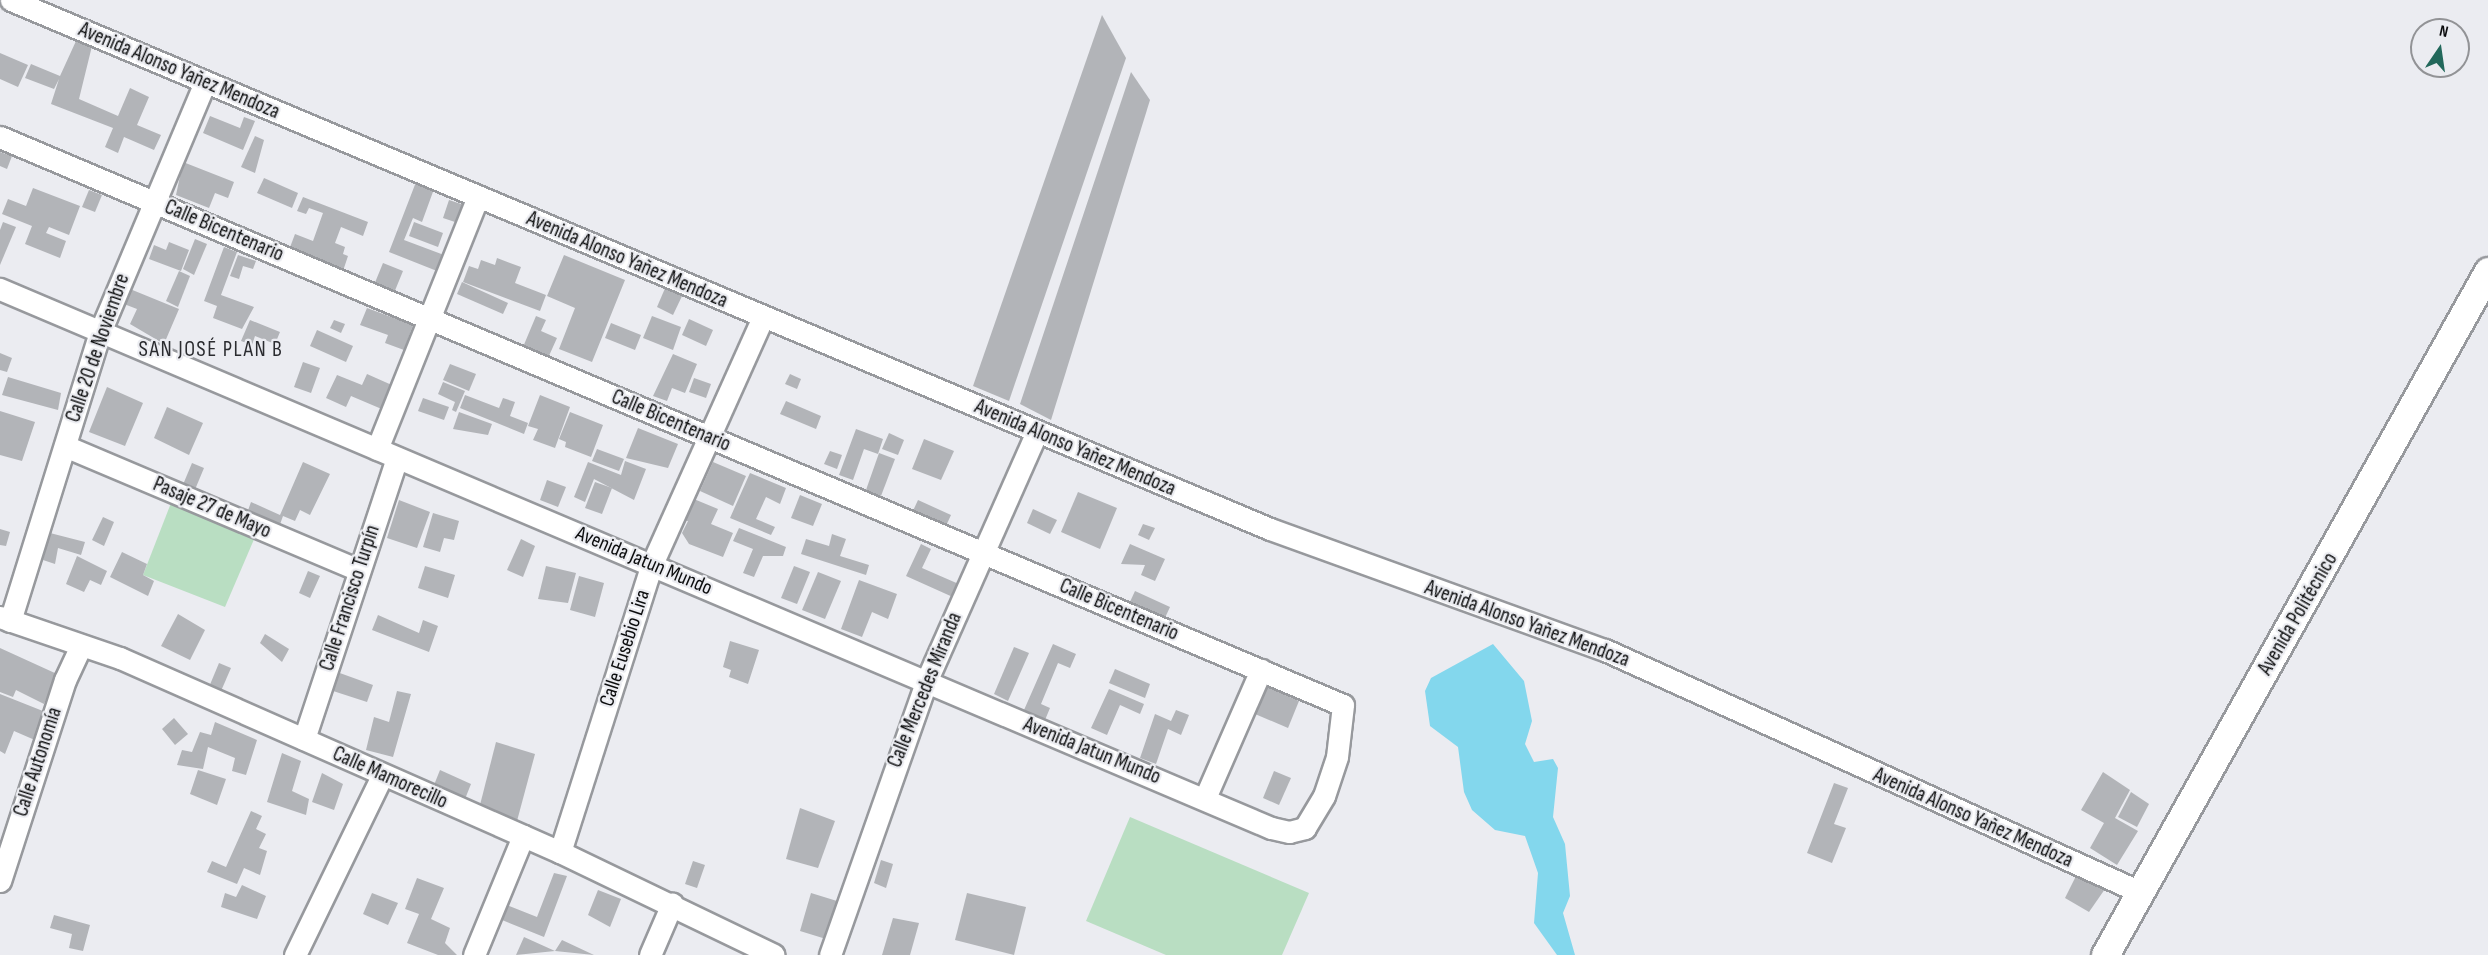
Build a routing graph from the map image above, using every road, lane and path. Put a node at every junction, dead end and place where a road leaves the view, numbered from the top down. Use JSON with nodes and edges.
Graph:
{"nodes":[{"id":1,"x":11,"y":0,"type":"edge"},
{"id":2,"x":205,"y":82,"type":"junction"},
{"id":3,"x":0,"y":137,"type":"edge"},
{"id":4,"x":477,"y":196,"type":"junction"},
{"id":5,"x":153,"y":201,"type":"junction"},
{"id":6,"x":2488,"y":271,"type":"edge"},
{"id":7,"x":0,"y":289,"type":"edge"},
{"id":8,"x":428,"y":317,"type":"junction"},
{"id":9,"x":763,"y":317,"type":"junction"},
{"id":10,"x":100,"y":332,"type":"junction"},
{"id":11,"x":1037,"y":432,"type":"junction"},
{"id":12,"x":709,"y":437,"type":"junction"},
{"id":13,"x":65,"y":446,"type":"junction"},
{"id":14,"x":377,"y":449,"type":"junction"},
{"id":15,"x":397,"y":458,"type":"junction"},
{"id":16,"x":984,"y":552,"type":"junction"},
{"id":17,"x":652,"y":564,"type":"junction"},
{"id":18,"x":359,"y":570,"type":"junction"},
{"id":19,"x":5,"y":619,"type":"edge"},
{"id":20,"x":81,"y":645,"type":"junction"},
{"id":21,"x":1261,"y":670,"type":"junction"},
{"id":22,"x":926,"y":682,"type":"junction"},
{"id":23,"x":304,"y":739,"type":"junction"},
{"id":24,"x":382,"y":776,"type":"junction"},
{"id":25,"x":1205,"y":798,"type":"junction"},
{"id":26,"x":1289,"y":832,"type":"joint"},
{"id":27,"x":522,"y":836,"type":"junction"},
{"id":28,"x":7,"y":837,"type":"edge"},
{"id":29,"x":560,"y":852,"type":"junction"},
{"id":30,"x":0,"y":881,"type":"edge"},
{"id":31,"x":2140,"y":892,"type":"junction"},
{"id":32,"x":672,"y":904,"type":"junction"},
{"id":33,"x":295,"y":955,"type":"edge"},
{"id":34,"x":474,"y":955,"type":"edge"},
{"id":35,"x":650,"y":955,"type":"edge"},
{"id":36,"x":774,"y":955,"type":"edge"},
{"id":37,"x":830,"y":955,"type":"edge"},
{"id":38,"x":2105,"y":955,"type":"edge"}],
"edges":[{"from":1,"to":2,"type":"street","name":"Avenida Alonso Yañez Mendoza"},
{"from":2,"to":4,"type":"street","name":"Avenida Alonso Yañez Mendoza"},
{"from":2,"to":5,"type":"street","name":"Calle 20 de Noviembre"},
{"from":3,"to":5,"type":"street","name":"Calle Bicentenario"},
{"from":4,"to":8,"type":"street"},
{"from":4,"to":9,"type":"street","name":"Avenida Alonso Yañez Mendoza"},
{"from":5,"to":8,"type":"street","name":"Calle Bicentenario"},
{"from":5,"to":10,"type":"street","name":"Calle 20 de Noviembre"},
{"from":6,"to":31,"type":"main road","name":"Avenida Politécnico"},
{"from":7,"to":10,"type":"street","name":"Avenida Jatun Mundo"},
{"from":8,"to":12,"type":"street","name":"Calle Bicentenario"},
{"from":8,"to":14,"type":"street"},
{"from":9,"to":11,"type":"street","name":"Avenida Alonso Yañez Mendoza"},
{"from":9,"to":12,"type":"street","name":"Calle Eusebio Lira"},
{"from":10,"to":13,"type":"street","name":"Calle 20 de Noviembre"},
{"from":10,"to":14,"type":"street","name":"Avenida Jatun Mundo"},
{"from":11,"to":16,"type":"street","name":"Calle Mercedes Miranda"},
{"from":11,"to":31,"type":"street","name":"Avenida Alonso Yañez Mendoza"},
{"from":12,"to":16,"type":"street","name":"Calle Bicentenario"},
{"from":12,"to":17,"type":"street","name":"Calle Eusebio Lira"},
{"from":13,"to":18,"type":"street","name":"Pasaje 27 de Mayo"},
{"from":13,"to":19,"type":"street","name":"Calle 20 de Noviembre"},
{"from":14,"to":15,"type":"street","name":"Avenida Jatun Mundo"},
{"from":15,"to":17,"type":"street","name":"Avenida Jatun Mundo"},
{"from":15,"to":18,"type":"street","name":"Calle Francisco Turpín"},
{"from":16,"to":21,"type":"street","name":"Calle Bicentenario"},
{"from":16,"to":22,"type":"street","name":"Calle Mercedes Miranda"},
{"from":17,"to":22,"type":"street","name":"Avenida Jatun Mundo"},
{"from":17,"to":29,"type":"street","name":"Calle Eusebio Lira"},
{"from":18,"to":23,"type":"street","name":"Calle Francisco Turpín"},
{"from":19,"to":20,"type":"street","name":"Calle Mamorecillo"},
{"from":20,"to":23,"type":"street","name":"Calle Mamorecillo"},
{"from":20,"to":28,"type":"street","name":"Calle Autonomía"},
{"from":21,"to":25,"type":"street"},
{"from":21,"to":26,"type":"street","name":"Calle Bicentenario"},
{"from":22,"to":25,"type":"street","name":"Avenida Jatun Mundo"},
{"from":22,"to":37,"type":"street","name":"Calle Mercedes Miranda"},
{"from":23,"to":24,"type":"street","name":"Calle Mamorecillo"},
{"from":24,"to":27,"type":"street","name":"Calle Mamorecillo"},
{"from":24,"to":33,"type":"street"},
{"from":25,"to":26,"type":"street","name":"Avenida Jatun Mundo"},
{"from":27,"to":29,"type":"street","name":"Calle Mamorecillo"},
{"from":27,"to":34,"type":"street"},
{"from":28,"to":30,"type":"street","name":"Calle Autonomía"},
{"from":29,"to":32,"type":"street","name":"Calle Mamorecillo"},
{"from":31,"to":38,"type":"main road","name":"Avenida Politécnico"},
{"from":32,"to":35,"type":"street"},
{"from":32,"to":36,"type":"street","name":"Calle Mamorecillo"}]}
